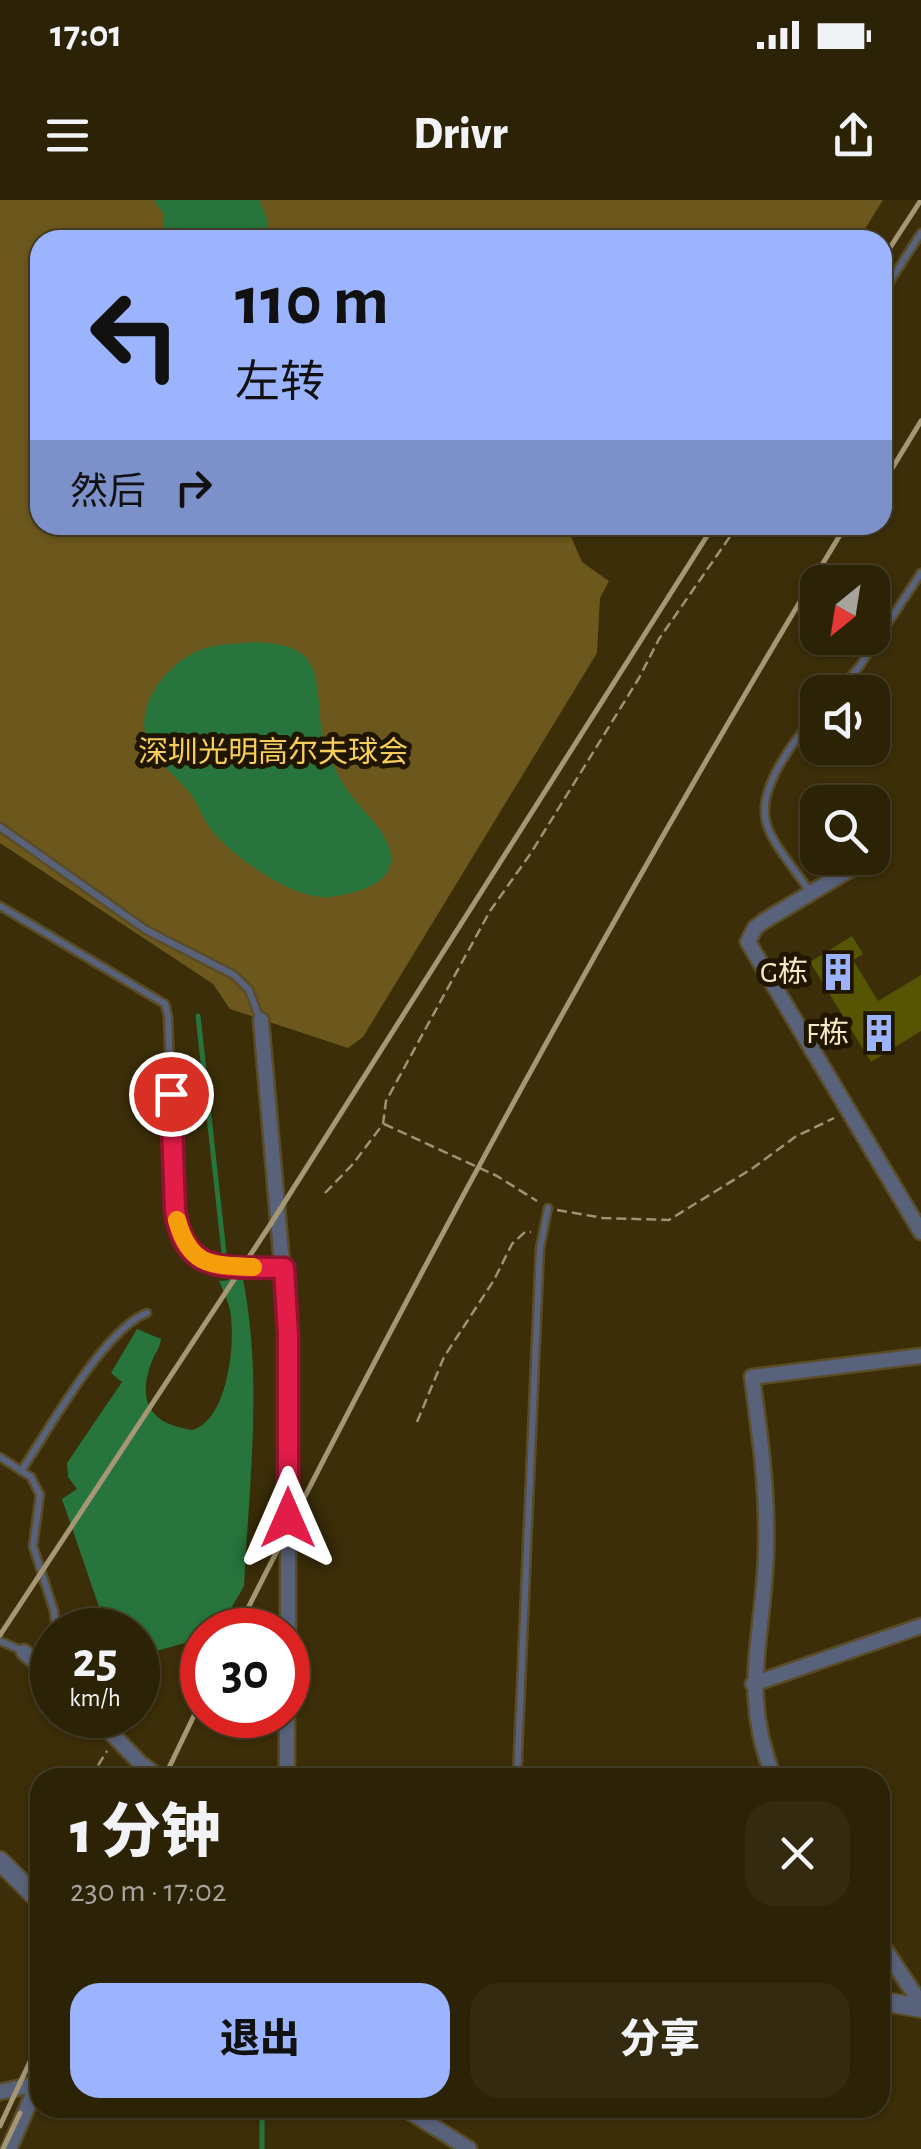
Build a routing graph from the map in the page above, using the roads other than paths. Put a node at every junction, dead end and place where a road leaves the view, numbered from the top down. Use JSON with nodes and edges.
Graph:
{"nodes":[{"id":1,"x":921,"y":232,"type":"edge"},
{"id":2,"x":892,"y":278,"type":"edge"},
{"id":3,"x":921,"y":572,"type":"edge"},
{"id":4,"x":852,"y":675,"type":"edge"},
{"id":5,"x":800,"y":738,"type":"edge"},
{"id":6,"x":0,"y":827,"type":"edge"},
{"id":7,"x":840,"y":875,"type":"edge"},
{"id":8,"x":811,"y":893,"type":"junction"},
{"id":9,"x":0,"y":906,"type":"edge"},
{"id":10,"x":261,"y":1020,"type":"joint"},
{"id":11,"x":548,"y":1208,"type":"road end"},
{"id":12,"x":921,"y":1232,"type":"edge"},
{"id":13,"x":284,"y":1268,"type":"junction"},
{"id":14,"x":148,"y":1312,"type":"dead end"},
{"id":15,"x":921,"y":1356,"type":"edge"},
{"id":16,"x":0,"y":1457,"type":"edge"},
{"id":17,"x":21,"y":1471,"type":"junction"},
{"id":18,"x":53,"y":1608,"type":"edge"},
{"id":19,"x":288,"y":1608,"type":"edge"},
{"id":20,"x":921,"y":1626,"type":"edge"},
{"id":21,"x":0,"y":1641,"type":"edge"},
{"id":22,"x":24,"y":1652,"type":"joint"},
{"id":23,"x":30,"y":1657,"type":"edge"},
{"id":24,"x":754,"y":1684,"type":"junction"},
{"id":25,"x":116,"y":1738,"type":"edge"},
{"id":26,"x":287,"y":1738,"type":"edge"},
{"id":27,"x":149,"y":1768,"type":"edge"},
{"id":28,"x":287,"y":1768,"type":"edge"},
{"id":29,"x":517,"y":1768,"type":"edge"},
{"id":30,"x":771,"y":1768,"type":"edge"},
{"id":31,"x":0,"y":1861,"type":"edge"},
{"id":32,"x":30,"y":1891,"type":"edge"},
{"id":33,"x":890,"y":1958,"type":"edge"},
{"id":34,"x":890,"y":2001,"type":"edge"},
{"id":35,"x":921,"y":2006,"type":"edge"},
{"id":36,"x":30,"y":2085,"type":"edge"},
{"id":37,"x":0,"y":2092,"type":"edge"},
{"id":38,"x":30,"y":2103,"type":"edge"},
{"id":39,"x":420,"y":2118,"type":"edge"},
{"id":40,"x":9,"y":2149,"type":"edge"},
{"id":41,"x":469,"y":2149,"type":"edge"}],
"edges":[{"from":1,"to":2,"type":"lane"},
{"from":3,"to":4,"type":"lane"},
{"from":5,"to":8,"type":"lane"},
{"from":6,"to":10,"type":"lane"},
{"from":7,"to":8,"type":"street"},
{"from":8,"to":12,"type":"street"},
{"from":9,"to":13,"type":"lane"},
{"from":10,"to":13,"type":"street"},
{"from":11,"to":29,"type":"lane"},
{"from":13,"to":19,"type":"street"},
{"from":14,"to":17,"type":"lane"},
{"from":15,"to":24,"type":"street"},
{"from":16,"to":17,"type":"lane"},
{"from":17,"to":18,"type":"lane"},
{"from":20,"to":24,"type":"street"},
{"from":21,"to":22,"type":"lane"},
{"from":22,"to":23,"type":"street"},
{"from":24,"to":30,"type":"street"},
{"from":25,"to":27,"type":"street"},
{"from":26,"to":28,"type":"street"},
{"from":31,"to":32,"type":"street"},
{"from":33,"to":35,"type":"street"},
{"from":34,"to":35,"type":"street"},
{"from":36,"to":37,"type":"street"},
{"from":38,"to":40,"type":"street"},
{"from":39,"to":41,"type":"street"}]}
